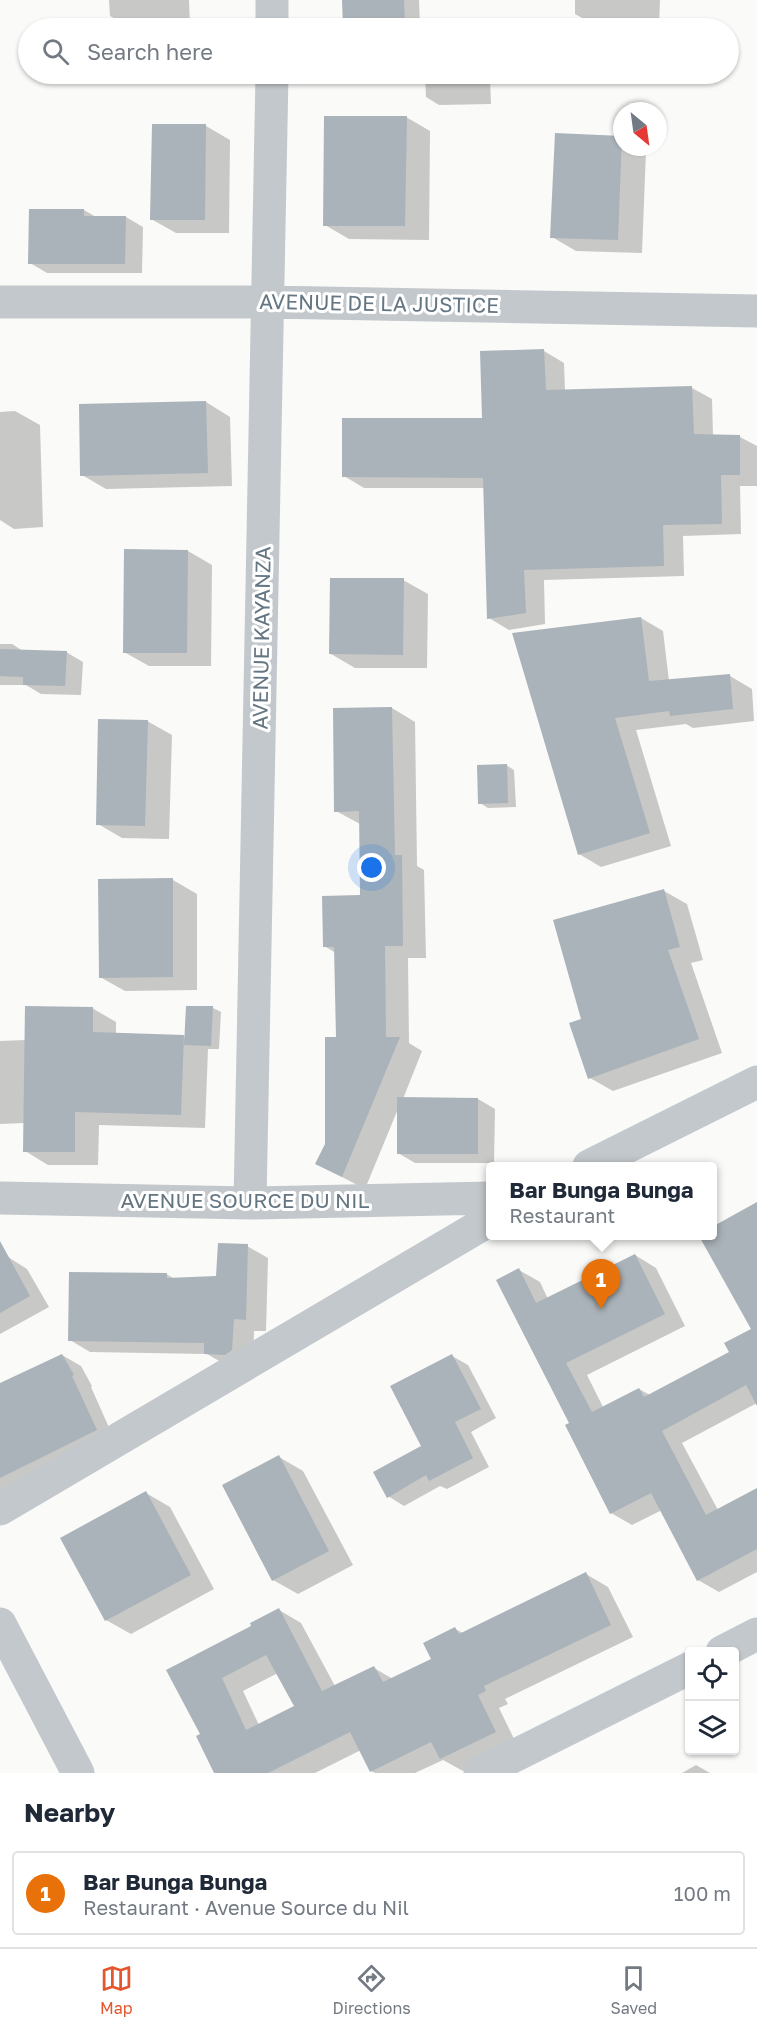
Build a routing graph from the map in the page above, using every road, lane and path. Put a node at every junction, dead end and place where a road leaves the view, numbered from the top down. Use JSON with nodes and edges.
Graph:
{"nodes":[{"id":1,"x":272,"y":0,"type":"edge"},
{"id":2,"x":272,"y":18,"type":"edge"},
{"id":3,"x":272,"y":84,"type":"edge"},
{"id":4,"x":0,"y":302,"type":"edge"},
{"id":5,"x":269,"y":302,"type":"junction"},
{"id":6,"x":757,"y":311,"type":"edge"},
{"id":7,"x":757,"y":1082,"type":"edge"},
{"id":8,"x":599,"y":1162,"type":"edge"},
{"id":9,"x":0,"y":1198,"type":"edge"},
{"id":10,"x":486,"y":1198,"type":"edge"},
{"id":11,"x":250,"y":1203,"type":"junction"},
{"id":12,"x":486,"y":1222,"type":"edge"},
{"id":13,"x":0,"y":1509,"type":"edge"},
{"id":14,"x":0,"y":1624,"type":"edge"},
{"id":15,"x":757,"y":1634,"type":"edge"},
{"id":16,"x":732,"y":1647,"type":"edge"},
{"id":17,"x":685,"y":1670,"type":"edge"},
{"id":18,"x":78,"y":1773,"type":"edge"},
{"id":19,"x":480,"y":1773,"type":"edge"}],
"edges":[{"from":1,"to":2,"type":"street"},
{"from":3,"to":5,"type":"street","name":"AVENUE KAYANZA"},
{"from":4,"to":5,"type":"street","name":"AVENUE DE LA JUSTICE"},
{"from":5,"to":6,"type":"street","name":"AVENUE DE LA JUSTICE"},
{"from":5,"to":11,"type":"street","name":"AVENUE KAYANZA"},
{"from":7,"to":8,"type":"street"},
{"from":9,"to":11,"type":"street","name":"AVENUE SOURCE DU NIL"},
{"from":10,"to":11,"type":"street","name":"AVENUE SOURCE DU NIL"},
{"from":12,"to":13,"type":"street"},
{"from":14,"to":18,"type":"street"},
{"from":15,"to":16,"type":"street"},
{"from":17,"to":19,"type":"street"}]}
